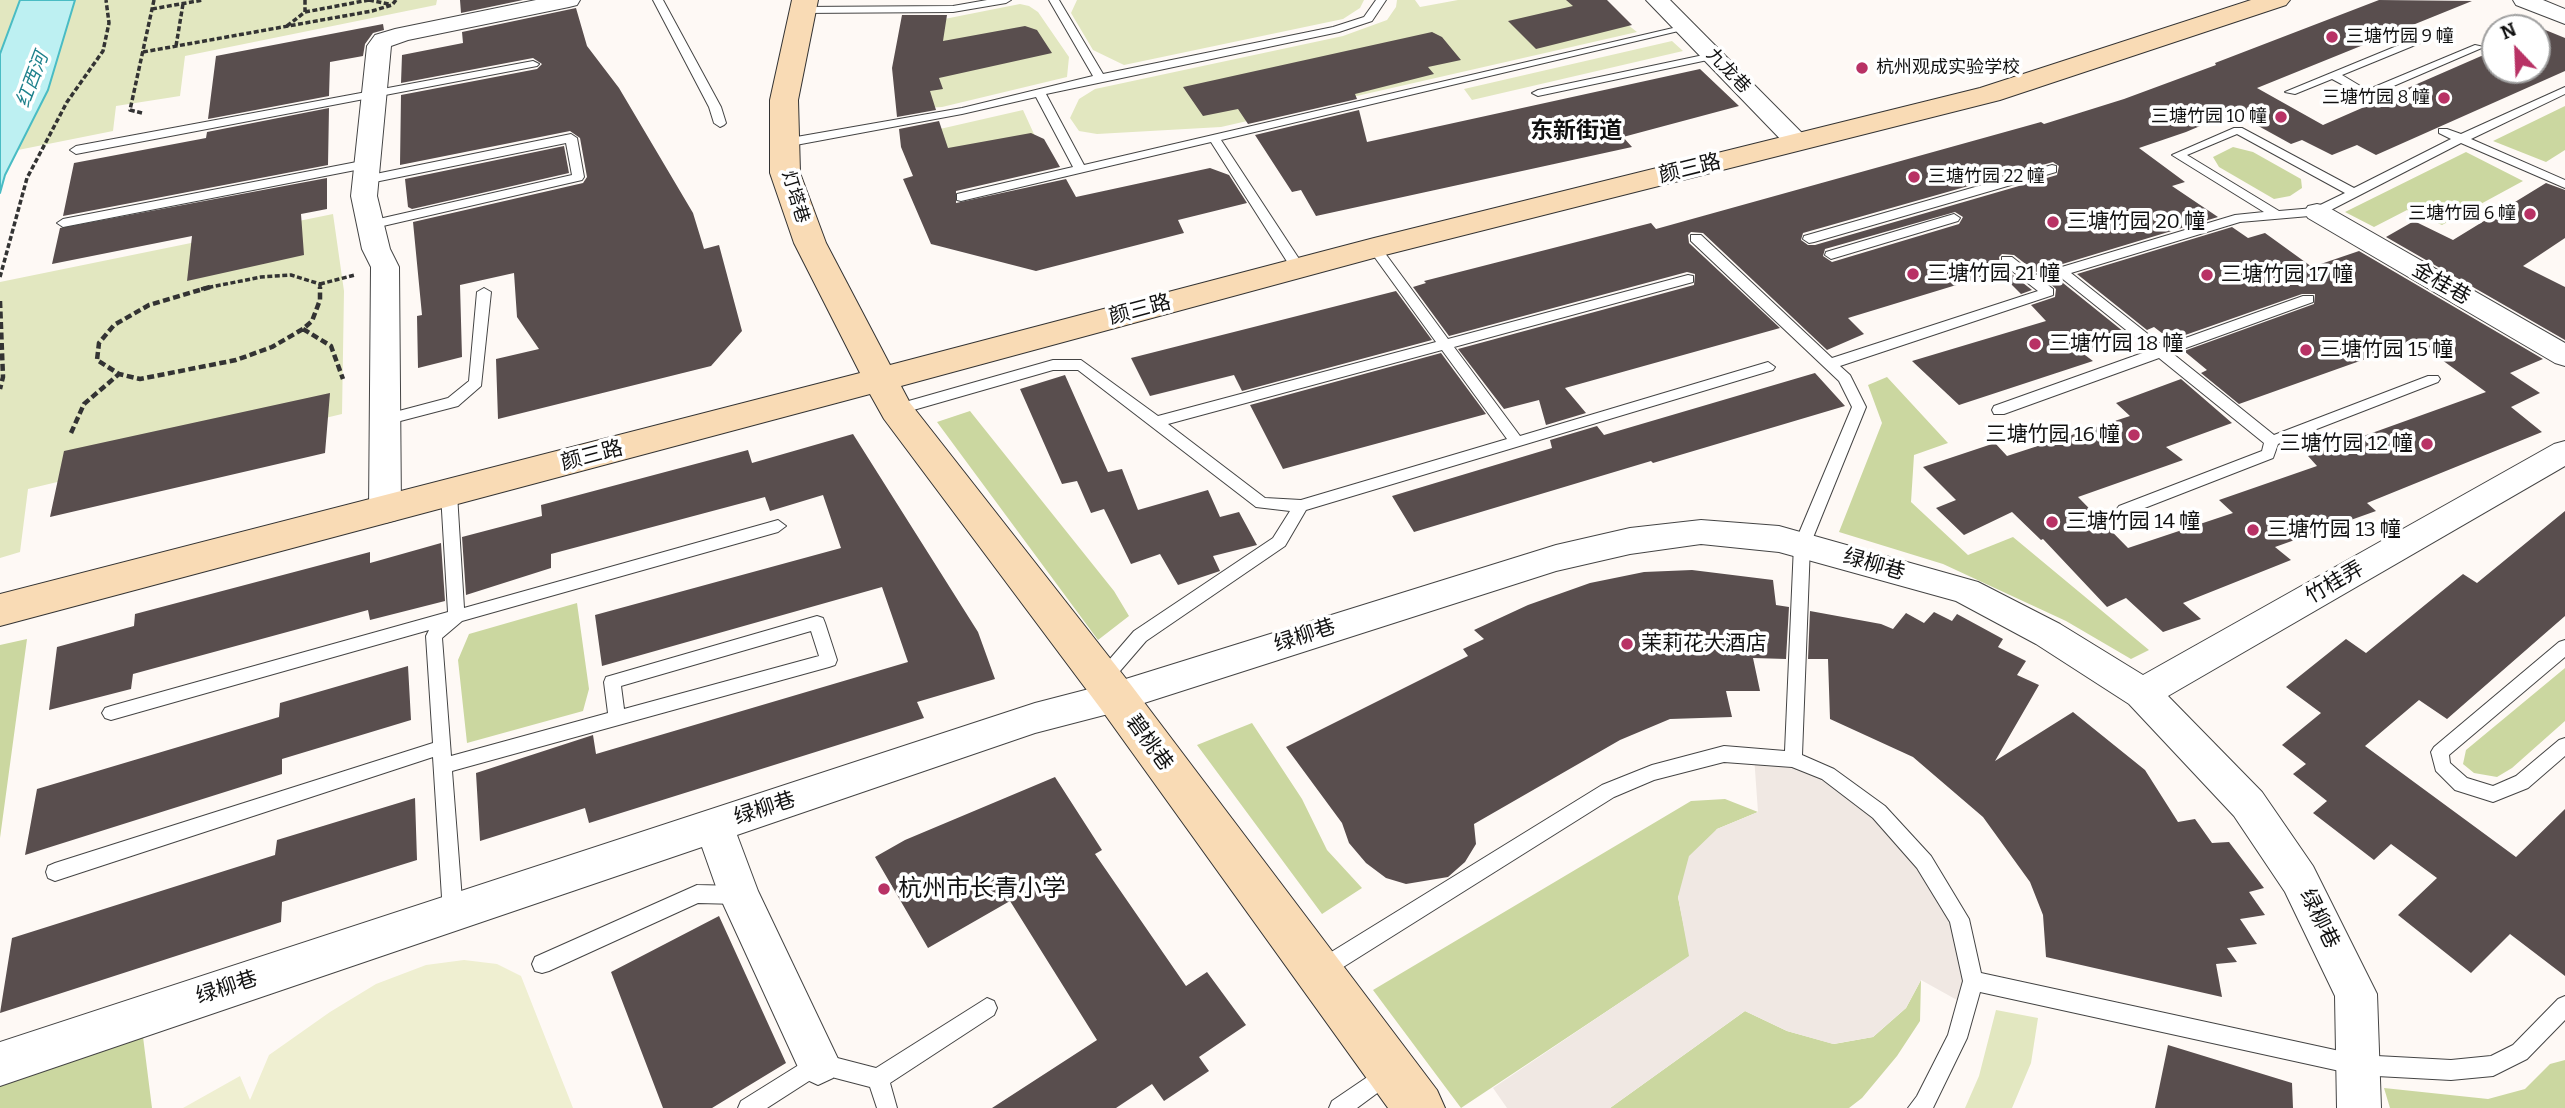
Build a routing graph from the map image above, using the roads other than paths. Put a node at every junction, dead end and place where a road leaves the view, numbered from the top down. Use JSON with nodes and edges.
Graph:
{"nodes":[{"id":1,"x":569,"y":0,"type":"edge"},
{"id":2,"x":658,"y":0,"type":"edge"},
{"id":3,"x":1006,"y":0,"type":"edge"},
{"id":4,"x":1054,"y":0,"type":"edge"},
{"id":5,"x":1381,"y":0,"type":"edge"},
{"id":6,"x":1657,"y":0,"type":"edge"},
{"id":7,"x":2277,"y":0,"type":"edge"},
{"id":8,"x":2524,"y":0,"type":"edge"},
{"id":9,"x":803,"y":5,"type":"edge"},
{"id":10,"x":2565,"y":17,"type":"edge"},
{"id":11,"x":1686,"y":28,"type":"junction"},
{"id":12,"x":2444,"y":30,"type":"dead end"},
{"id":13,"x":2479,"y":47,"type":"dead end"},
{"id":14,"x":1713,"y":56,"type":"junction"},
{"id":15,"x":533,"y":64,"type":"dead end"},
{"id":16,"x":2333,"y":75,"type":"junction"},
{"id":17,"x":1100,"y":78,"type":"junction"},
{"id":18,"x":2565,"y":90,"type":"edge"},
{"id":19,"x":374,"y":92,"type":"junction"},
{"id":20,"x":2291,"y":92,"type":"dead end"},
{"id":21,"x":1040,"y":93,"type":"junction"},
{"id":22,"x":1538,"y":93,"type":"dead end"},
{"id":23,"x":720,"y":123,"type":"dead end"},
{"id":24,"x":2443,"y":131,"type":"dead end"},
{"id":25,"x":1215,"y":139,"type":"junction"},
{"id":26,"x":2460,"y":139,"type":"junction"},
{"id":27,"x":1797,"y":142,"type":"junction"},
{"id":28,"x":785,"y":143,"type":"junction"},
{"id":29,"x":76,"y":150,"type":"dead end"},
{"id":30,"x":2052,"y":169,"type":"dead end"},
{"id":31,"x":1081,"y":170,"type":"junction"},
{"id":32,"x":366,"y":172,"type":"junction"},
{"id":33,"x":2565,"y":184,"type":"edge"},
{"id":34,"x":2354,"y":193,"type":"junction"},
{"id":35,"x":961,"y":197,"type":"dead end"},
{"id":36,"x":1936,"y":202,"type":"junction"},
{"id":37,"x":2316,"y":212,"type":"junction"},
{"id":38,"x":2277,"y":215,"type":"junction"},
{"id":39,"x":63,"y":223,"type":"dead end"},
{"id":40,"x":370,"y":225,"type":"junction"},
{"id":41,"x":1696,"y":238,"type":"dead end"},
{"id":42,"x":1809,"y":239,"type":"dead end"},
{"id":43,"x":1374,"y":248,"type":"junction"},
{"id":44,"x":1831,"y":255,"type":"dead end"},
{"id":45,"x":2007,"y":260,"type":"dead end"},
{"id":46,"x":1298,"y":268,"type":"junction"},
{"id":47,"x":2062,"y":272,"type":"junction"},
{"id":48,"x":1688,"y":279,"type":"dead end"},
{"id":49,"x":2033,"y":280,"type":"junction"},
{"id":50,"x":484,"y":292,"type":"dead end"},
{"id":51,"x":2308,"y":299,"type":"dead end"},
{"id":52,"x":1443,"y":345,"type":"junction"},
{"id":53,"x":2161,"y":351,"type":"junction"},
{"id":54,"x":2565,"y":356,"type":"edge"},
{"id":55,"x":1830,"y":364,"type":"junction"},
{"id":56,"x":1768,"y":367,"type":"dead end"},
{"id":57,"x":2433,"y":379,"type":"dead end"},
{"id":58,"x":888,"y":395,"type":"junction"},
{"id":59,"x":1999,"y":410,"type":"dead end"},
{"id":60,"x":385,"y":420,"type":"junction"},
{"id":61,"x":1156,"y":422,"type":"junction"},
{"id":62,"x":2272,"y":440,"type":"junction"},
{"id":63,"x":1516,"y":441,"type":"junction"},
{"id":64,"x":2565,"y":452,"type":"edge"},
{"id":65,"x":449,"y":494,"type":"junction"},
{"id":66,"x":1301,"y":506,"type":"junction"},
{"id":67,"x":2124,"y":510,"type":"dead end"},
{"id":68,"x":385,"y":511,"type":"junction"},
{"id":69,"x":778,"y":526,"type":"dead end"},
{"id":70,"x":1802,"y":545,"type":"junction"},
{"id":71,"x":0,"y":610,"type":"edge"},
{"id":72,"x":456,"y":617,"type":"junction"},
{"id":73,"x":2565,"y":647,"type":"edge"},
{"id":74,"x":1109,"y":688,"type":"junction"},
{"id":75,"x":2141,"y":693,"type":"junction"},
{"id":76,"x":111,"y":713,"type":"dead end"},
{"id":77,"x":617,"y":718,"type":"junction"},
{"id":78,"x":2565,"y":745,"type":"edge"},
{"id":79,"x":443,"y":757,"type":"junction"},
{"id":80,"x":1793,"y":759,"type":"junction"},
{"id":81,"x":713,"y":826,"type":"junction"},
{"id":82,"x":55,"y":872,"type":"dead end"},
{"id":83,"x":739,"y":895,"type":"junction"},
{"id":84,"x":453,"y":913,"type":"junction"},
{"id":85,"x":542,"y":964,"type":"dead end"},
{"id":86,"x":1317,"y":972,"type":"junction"},
{"id":87,"x":1973,"y":981,"type":"junction"},
{"id":88,"x":987,"y":1008,"type":"dead end"},
{"id":89,"x":2564,"y":1009,"type":"edge"},
{"id":90,"x":818,"y":1063,"type":"junction"},
{"id":91,"x":0,"y":1064,"type":"edge"},
{"id":92,"x":2358,"y":1065,"type":"junction"},
{"id":93,"x":1392,"y":1070,"type":"junction"},
{"id":94,"x":878,"y":1079,"type":"junction"},
{"id":95,"x":749,"y":1108,"type":"edge"},
{"id":96,"x":887,"y":1108,"type":"edge"},
{"id":97,"x":1339,"y":1108,"type":"edge"},
{"id":98,"x":1419,"y":1108,"type":"edge"},
{"id":99,"x":1918,"y":1108,"type":"edge"},
{"id":100,"x":2359,"y":1108,"type":"edge"}],
"edges":[{"from":1,"to":19,"type":"street"},
{"from":2,"to":23,"type":"lane"},
{"from":3,"to":9,"type":"lane"},
{"from":4,"to":17,"type":"lane"},
{"from":5,"to":17,"type":"lane"},
{"from":6,"to":11,"type":"street","name":"九龙巷"},
{"from":7,"to":27,"type":"street","name":"颜三路"},
{"from":8,"to":10,"type":"street"},
{"from":9,"to":28,"type":"street","name":"灯塔巷"},
{"from":11,"to":14,"type":"street","name":"九龙巷"},
{"from":11,"to":25,"type":"lane"},
{"from":12,"to":16,"type":"lane"},
{"from":13,"to":16,"type":"lane"},
{"from":14,"to":22,"type":"lane"},
{"from":14,"to":27,"type":"street","name":"九龙巷"},
{"from":15,"to":19,"type":"lane"},
{"from":16,"to":20,"type":"lane"},
{"from":17,"to":21,"type":"lane"},
{"from":18,"to":26,"type":"lane"},
{"from":19,"to":29,"type":"lane"},
{"from":19,"to":32,"type":"street"},
{"from":21,"to":28,"type":"lane"},
{"from":21,"to":31,"type":"lane"},
{"from":24,"to":26,"type":"lane"},
{"from":25,"to":31,"type":"lane"},
{"from":25,"to":46,"type":"lane"},
{"from":26,"to":33,"type":"lane"},
{"from":26,"to":34,"type":"lane"},
{"from":27,"to":43,"type":"street","name":"颜三路"},
{"from":28,"to":58,"type":"street","name":"灯塔巷"},
{"from":30,"to":36,"type":"lane"},
{"from":31,"to":35,"type":"lane"},
{"from":32,"to":39,"type":"lane"},
{"from":32,"to":40,"type":"street"},
{"from":32,"to":40,"type":"lane"},
{"from":34,"to":37,"type":"lane"},
{"from":34,"to":38,"type":"lane"},
{"from":36,"to":42,"type":"lane"},
{"from":36,"to":44,"type":"lane"},
{"from":37,"to":38,"type":"lane"},
{"from":37,"to":54,"type":"street","name":"金桂巷"},
{"from":38,"to":47,"type":"lane"},
{"from":40,"to":60,"type":"street"},
{"from":41,"to":55,"type":"lane"},
{"from":43,"to":46,"type":"street","name":"颜三路"},
{"from":43,"to":52,"type":"lane"},
{"from":45,"to":49,"type":"lane"},
{"from":46,"to":58,"type":"street","name":"颜三路"},
{"from":47,"to":49,"type":"lane"},
{"from":47,"to":53,"type":"lane"},
{"from":48,"to":52,"type":"lane"},
{"from":49,"to":55,"type":"lane"},
{"from":50,"to":60,"type":"lane"},
{"from":51,"to":53,"type":"lane"},
{"from":52,"to":61,"type":"lane"},
{"from":52,"to":63,"type":"lane"},
{"from":53,"to":59,"type":"lane"},
{"from":53,"to":62,"type":"lane"},
{"from":55,"to":70,"type":"lane"},
{"from":56,"to":63,"type":"lane"},
{"from":57,"to":62,"type":"lane"},
{"from":58,"to":61,"type":"lane"},
{"from":58,"to":65,"type":"street","name":"颜三路"},
{"from":58,"to":74,"type":"street","name":"碧桃巷"},
{"from":60,"to":68,"type":"street"},
{"from":61,"to":66,"type":"lane"},
{"from":62,"to":67,"type":"lane"},
{"from":63,"to":66,"type":"lane"},
{"from":64,"to":75,"type":"street","name":"竹桂弄"},
{"from":65,"to":68,"type":"street","name":"颜三路"},
{"from":65,"to":72,"type":"lane"},
{"from":66,"to":74,"type":"lane"},
{"from":68,"to":71,"type":"street","name":"颜三路"},
{"from":69,"to":72,"type":"lane"},
{"from":70,"to":74,"type":"street","name":"绿柳巷"},
{"from":70,"to":75,"type":"street","name":"绿柳巷"},
{"from":70,"to":80,"type":"lane"},
{"from":72,"to":76,"type":"lane"},
{"from":72,"to":79,"type":"lane"},
{"from":73,"to":78,"type":"lane"},
{"from":74,"to":81,"type":"street","name":"绿柳巷"},
{"from":74,"to":86,"type":"street","name":"碧桃巷"},
{"from":75,"to":92,"type":"street","name":"绿柳巷"},
{"from":77,"to":77,"type":"lane"},
{"from":77,"to":79,"type":"lane"},
{"from":79,"to":82,"type":"lane"},
{"from":79,"to":84,"type":"lane"},
{"from":80,"to":86,"type":"lane"},
{"from":80,"to":87,"type":"lane"},
{"from":81,"to":83,"type":"street"},
{"from":81,"to":84,"type":"street","name":"绿柳巷"},
{"from":83,"to":85,"type":"lane"},
{"from":83,"to":90,"type":"street"},
{"from":84,"to":91,"type":"street","name":"绿柳巷"},
{"from":86,"to":93,"type":"street","name":"碧桃巷"},
{"from":87,"to":92,"type":"lane"},
{"from":87,"to":99,"type":"lane"},
{"from":88,"to":94,"type":"lane"},
{"from":89,"to":92,"type":"lane"},
{"from":90,"to":94,"type":"lane"},
{"from":90,"to":95,"type":"lane"},
{"from":92,"to":100,"type":"street","name":"绿柳巷"},
{"from":93,"to":97,"type":"lane"},
{"from":93,"to":98,"type":"street","name":"碧桃巷"},
{"from":94,"to":96,"type":"lane"}]}
